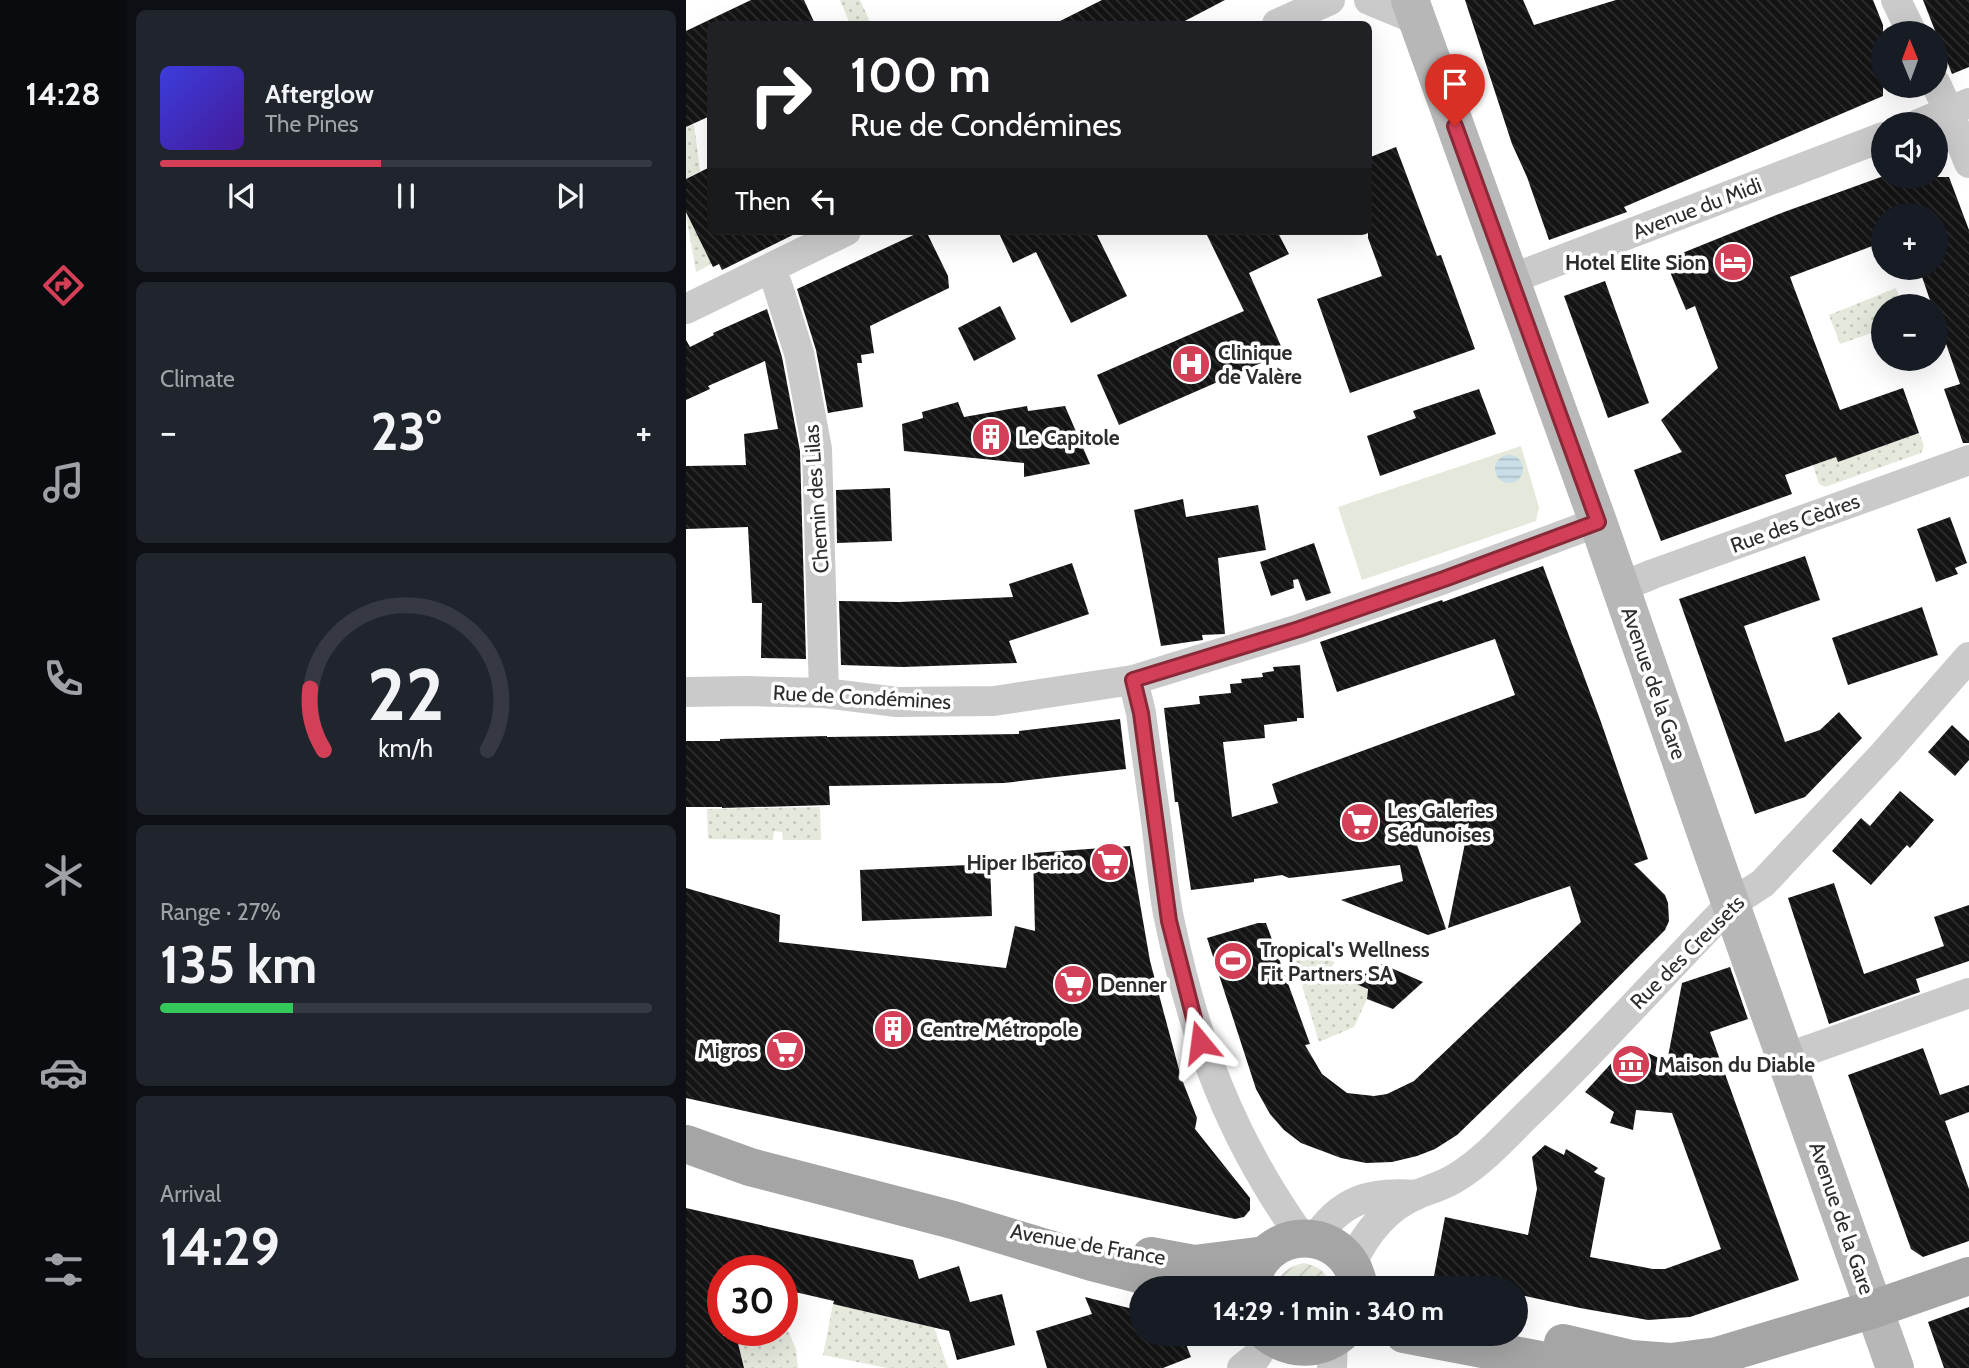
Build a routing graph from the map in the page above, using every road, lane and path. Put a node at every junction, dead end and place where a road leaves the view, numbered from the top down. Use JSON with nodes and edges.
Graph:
{"nodes":[{"id":1,"x":1330,"y":0,"type":"edge"},
{"id":2,"x":1369,"y":0,"type":"edge"},
{"id":3,"x":1896,"y":0,"type":"edge"},
{"id":4,"x":1414,"y":10,"type":"edge"},
{"id":5,"x":1284,"y":21,"type":"edge"},
{"id":6,"x":1906,"y":21,"type":"edge"},
{"id":7,"x":1959,"y":108,"type":"edge"},
{"id":8,"x":1871,"y":142,"type":"edge"},
{"id":9,"x":1969,"y":163,"type":"edge"},
{"id":10,"x":838,"y":235,"type":"edge"},
{"id":11,"x":769,"y":269,"type":"junction"},
{"id":12,"x":1511,"y":279,"type":"junction"},
{"id":13,"x":686,"y":309,"type":"edge"},
{"id":14,"x":1969,"y":460,"type":"edge"},
{"id":15,"x":1598,"y":522,"type":"junction"},
{"id":16,"x":1621,"y":587,"type":"junction"},
{"id":17,"x":1969,"y":657,"type":"edge"},
{"id":18,"x":1133,"y":680,"type":"junction"},
{"id":19,"x":686,"y":692,"type":"edge"},
{"id":20,"x":824,"y":693,"type":"junction"},
{"id":21,"x":1731,"y":904,"type":"junction"},
{"id":22,"x":1969,"y":993,"type":"edge"},
{"id":23,"x":1786,"y":1058,"type":"junction"},
{"id":24,"x":686,"y":1144,"type":"edge"},
{"id":25,"x":686,"y":1161,"type":"edge"},
{"id":26,"x":750,"y":1167,"type":"junction"},
{"id":27,"x":1416,"y":1195,"type":"junction"},
{"id":28,"x":953,"y":1220,"type":"junction"},
{"id":29,"x":1309,"y":1239,"type":"junction"},
{"id":30,"x":1257,"y":1271,"type":"edge"},
{"id":31,"x":1146,"y":1276,"type":"edge"},
{"id":32,"x":1358,"y":1276,"type":"edge"},
{"id":33,"x":1360,"y":1276,"type":"edge"},
{"id":34,"x":1969,"y":1276,"type":"edge"},
{"id":35,"x":1874,"y":1310,"type":"junction"},
{"id":36,"x":1273,"y":1346,"type":"edge"},
{"id":37,"x":1292,"y":1346,"type":"edge"},
{"id":38,"x":1313,"y":1346,"type":"edge"},
{"id":39,"x":1481,"y":1346,"type":"edge"},
{"id":40,"x":1507,"y":1350,"type":"edge"},
{"id":41,"x":1661,"y":1365,"type":"edge"},
{"id":42,"x":1242,"y":1368,"type":"edge"},
{"id":43,"x":1591,"y":1368,"type":"edge"},
{"id":44,"x":1895,"y":1368,"type":"edge"}],
"edges":[{"from":1,"to":5,"type":"street"},
{"from":2,"to":4,"type":"street"},
{"from":3,"to":6,"type":"street"},
{"from":4,"to":12,"type":"street","name":"Avenue de la Gare"},
{"from":7,"to":9,"type":"street"},
{"from":8,"to":12,"type":"street","name":"Avenue du Midi"},
{"from":10,"to":11,"type":"street"},
{"from":11,"to":13,"type":"street"},
{"from":11,"to":20,"type":"street","name":"Chemin des Lilas"},
{"from":12,"to":15,"type":"street","name":"Avenue de la Gare"},
{"from":14,"to":16,"type":"street","name":"Rue des Cèdres"},
{"from":15,"to":16,"type":"street","name":"Avenue de la Gare"},
{"from":15,"to":18,"type":"street","name":"Rue de Condémines"},
{"from":16,"to":21,"type":"street","name":"Avenue de la Gare"},
{"from":17,"to":21,"type":"street","name":"Rue des Creusets"},
{"from":18,"to":20,"type":"street","name":"Rue de Condémines"},
{"from":18,"to":29,"type":"street"},
{"from":19,"to":20,"type":"street","name":"Rue de Condémines"},
{"from":21,"to":23,"type":"street","name":"Avenue de la Gare"},
{"from":21,"to":27,"type":"street","name":"Rue des Creusets"},
{"from":22,"to":23,"type":"street"},
{"from":23,"to":35,"type":"street","name":"Avenue de la Gare"},
{"from":24,"to":26,"type":"main road","name":"Avenue de France"},
{"from":25,"to":26,"type":"main road","name":"Avenue de France"},
{"from":26,"to":28,"type":"main road","name":"Avenue de France"},
{"from":27,"to":29,"type":"street","name":"Rue des Creusets"},
{"from":27,"to":33,"type":"street","name":"Rue des Creusets"},
{"from":28,"to":30,"type":"main road","name":"Avenue de France"},
{"from":28,"to":31,"type":"main road","name":"Avenue de France"},
{"from":29,"to":30,"type":"main road","name":"Avenue de France"},
{"from":29,"to":32,"type":"main road"},
{"from":34,"to":35,"type":"main road"},
{"from":35,"to":41,"type":"main road"},
{"from":35,"to":44,"type":"street","name":"Avenue de la Gare"},
{"from":36,"to":42,"type":"street"},
{"from":37,"to":38,"type":"main road"},
{"from":39,"to":40,"type":"main road"},
{"from":40,"to":41,"type":"main road"},
{"from":40,"to":43,"type":"main road"}]}
